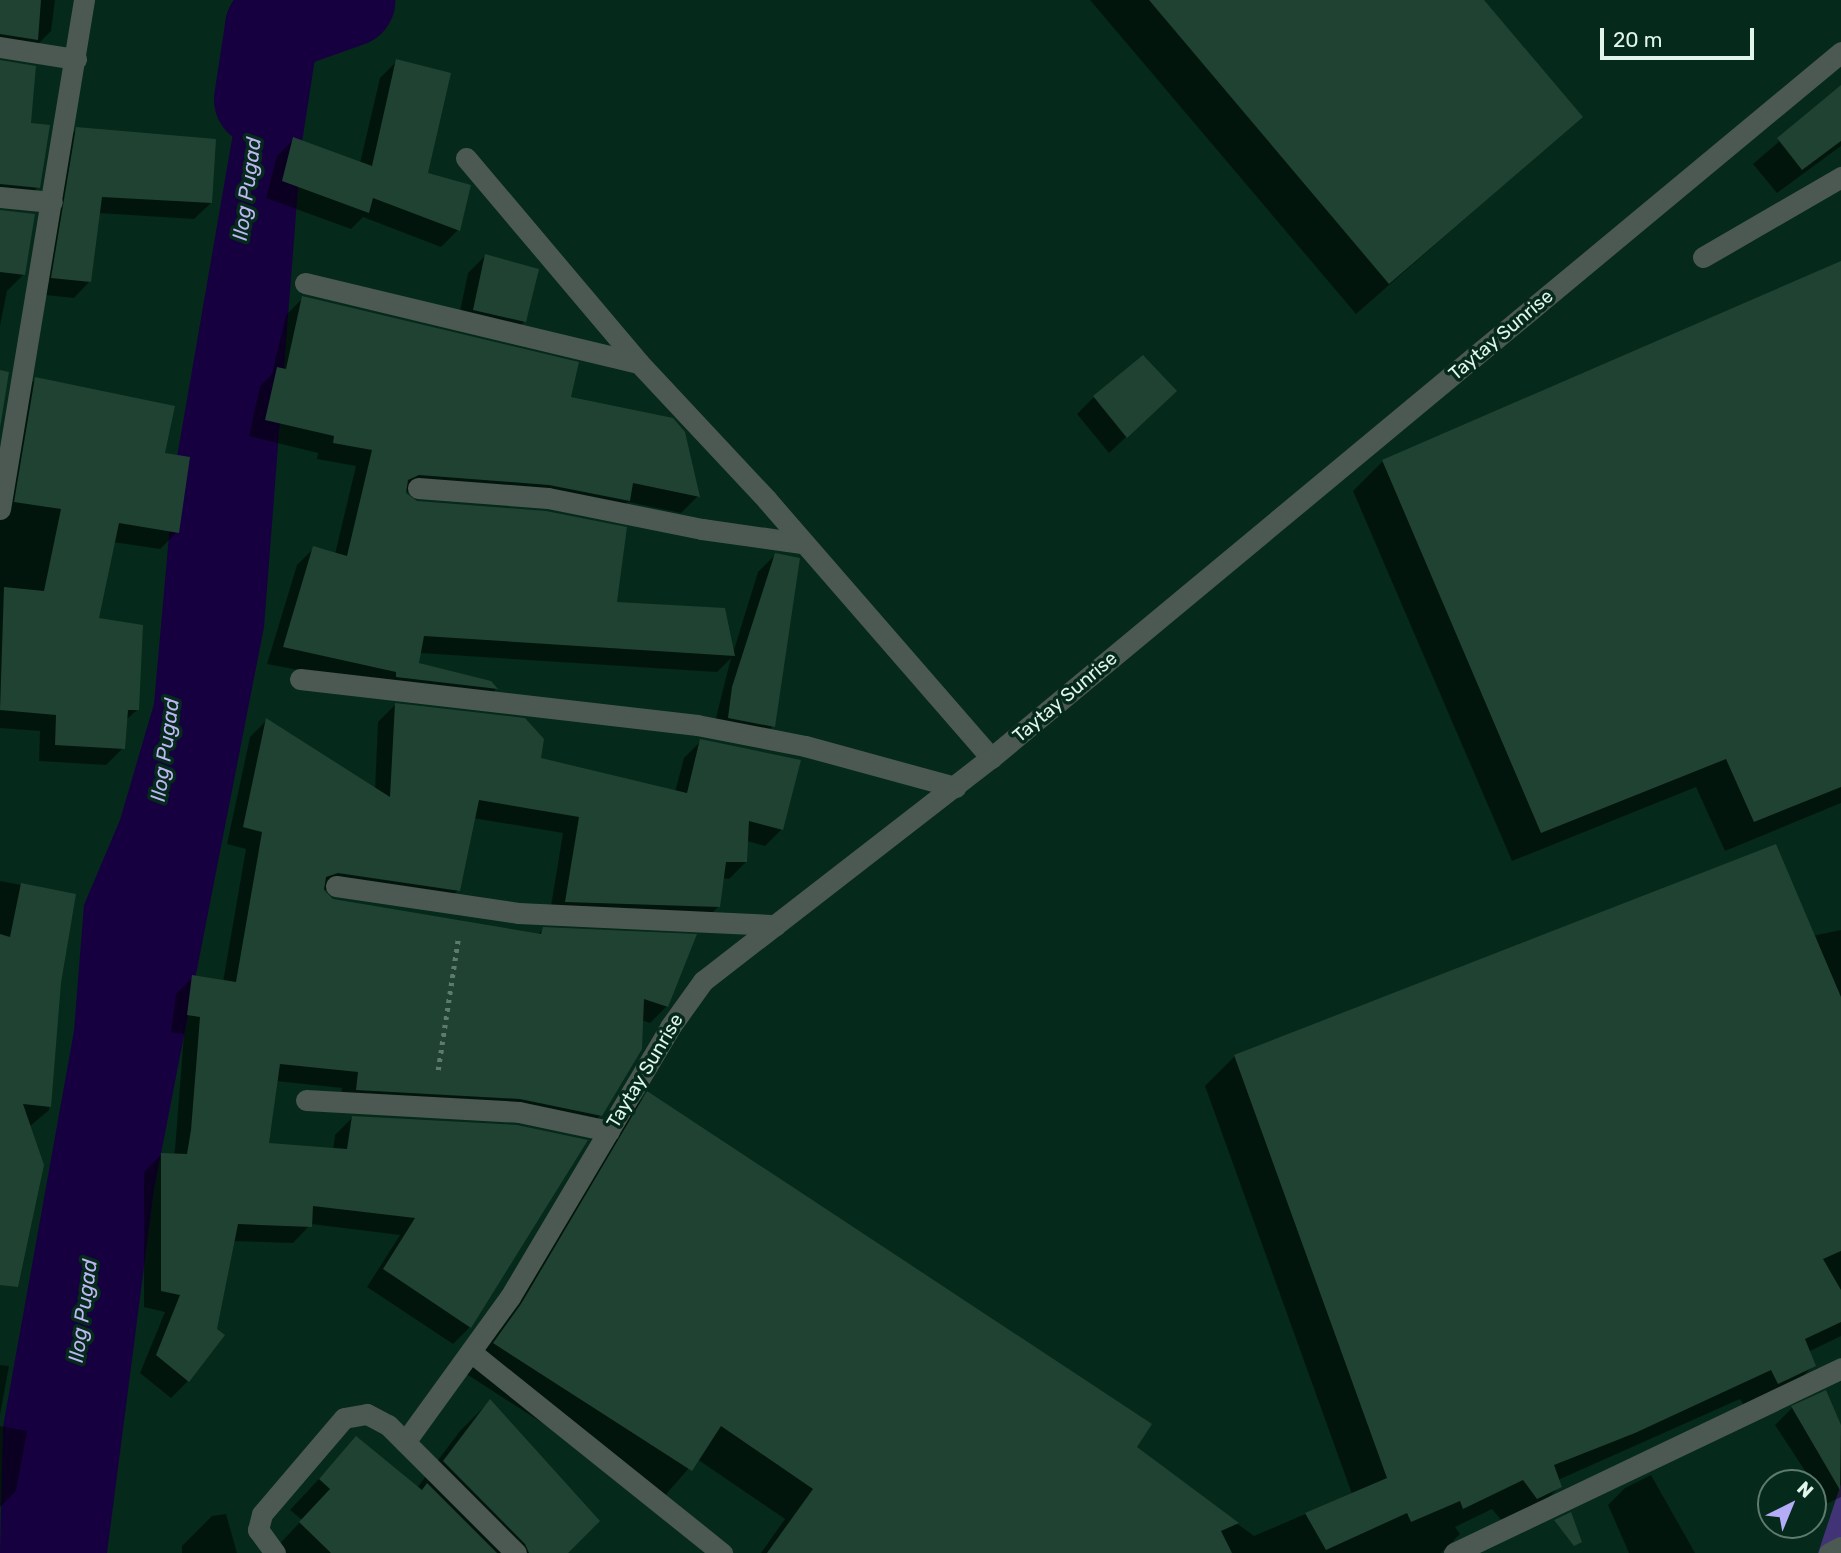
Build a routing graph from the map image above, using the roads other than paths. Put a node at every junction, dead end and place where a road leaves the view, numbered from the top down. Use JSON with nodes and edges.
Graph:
{"nodes":[{"id":1,"x":84,"y":0,"type":"edge"},
{"id":2,"x":0,"y":47,"type":"edge"},
{"id":3,"x":1841,"y":52,"type":"edge"},
{"id":4,"x":76,"y":59,"type":"junction"},
{"id":5,"x":466,"y":158,"type":"dead end"},
{"id":6,"x":1841,"y":177,"type":"edge"},
{"id":7,"x":0,"y":197,"type":"edge"},
{"id":8,"x":52,"y":202,"type":"junction"},
{"id":9,"x":1703,"y":257,"type":"dead end"},
{"id":10,"x":305,"y":283,"type":"dead end"},
{"id":11,"x":639,"y":363,"type":"junction"},
{"id":12,"x":8,"y":399,"type":"edge"},
{"id":13,"x":418,"y":488,"type":"dead end"},
{"id":14,"x":0,"y":509,"type":"edge"},
{"id":15,"x":800,"y":543,"type":"junction"},
{"id":16,"x":300,"y":680,"type":"dead end"},
{"id":17,"x":991,"y":758,"type":"junction"},
{"id":18,"x":955,"y":787,"type":"junction"},
{"id":19,"x":335,"y":886,"type":"dead end"},
{"id":20,"x":776,"y":925,"type":"junction"},
{"id":21,"x":306,"y":1100,"type":"dead end"},
{"id":22,"x":609,"y":1131,"type":"junction"},
{"id":23,"x":471,"y":1352,"type":"junction"},
{"id":24,"x":1841,"y":1368,"type":"edge"},
{"id":25,"x":405,"y":1442,"type":"junction"},
{"id":26,"x":1841,"y":1547,"type":"edge"},
{"id":27,"x":275,"y":1553,"type":"edge"},
{"id":28,"x":516,"y":1553,"type":"edge"},
{"id":29,"x":722,"y":1553,"type":"edge"},
{"id":30,"x":1454,"y":1553,"type":"edge"},
{"id":31,"x":1829,"y":1553,"type":"edge"}],
"edges":[{"from":1,"to":4,"type":"street"},
{"from":2,"to":4,"type":"street"},
{"from":3,"to":17,"type":"street","name":"Taytay Sunrise"},
{"from":4,"to":8,"type":"street"},
{"from":5,"to":11,"type":"street"},
{"from":6,"to":9,"type":"street"},
{"from":7,"to":8,"type":"street"},
{"from":8,"to":12,"type":"street"},
{"from":10,"to":11,"type":"street"},
{"from":11,"to":15,"type":"street"},
{"from":12,"to":14,"type":"street"},
{"from":13,"to":15,"type":"street"},
{"from":15,"to":17,"type":"street"},
{"from":16,"to":18,"type":"street"},
{"from":17,"to":18,"type":"street","name":"Taytay Sunrise"},
{"from":18,"to":20,"type":"street","name":"Taytay Sunrise"},
{"from":19,"to":20,"type":"street"},
{"from":20,"to":22,"type":"street","name":"Taytay Sunrise"},
{"from":21,"to":22,"type":"street"},
{"from":22,"to":23,"type":"street","name":"Taytay Sunrise"},
{"from":23,"to":25,"type":"street","name":"Taytay Sunrise"},
{"from":23,"to":29,"type":"street"},
{"from":24,"to":30,"type":"street"},
{"from":25,"to":27,"type":"street"},
{"from":25,"to":28,"type":"street"},
{"from":26,"to":31,"type":"street"}]}
